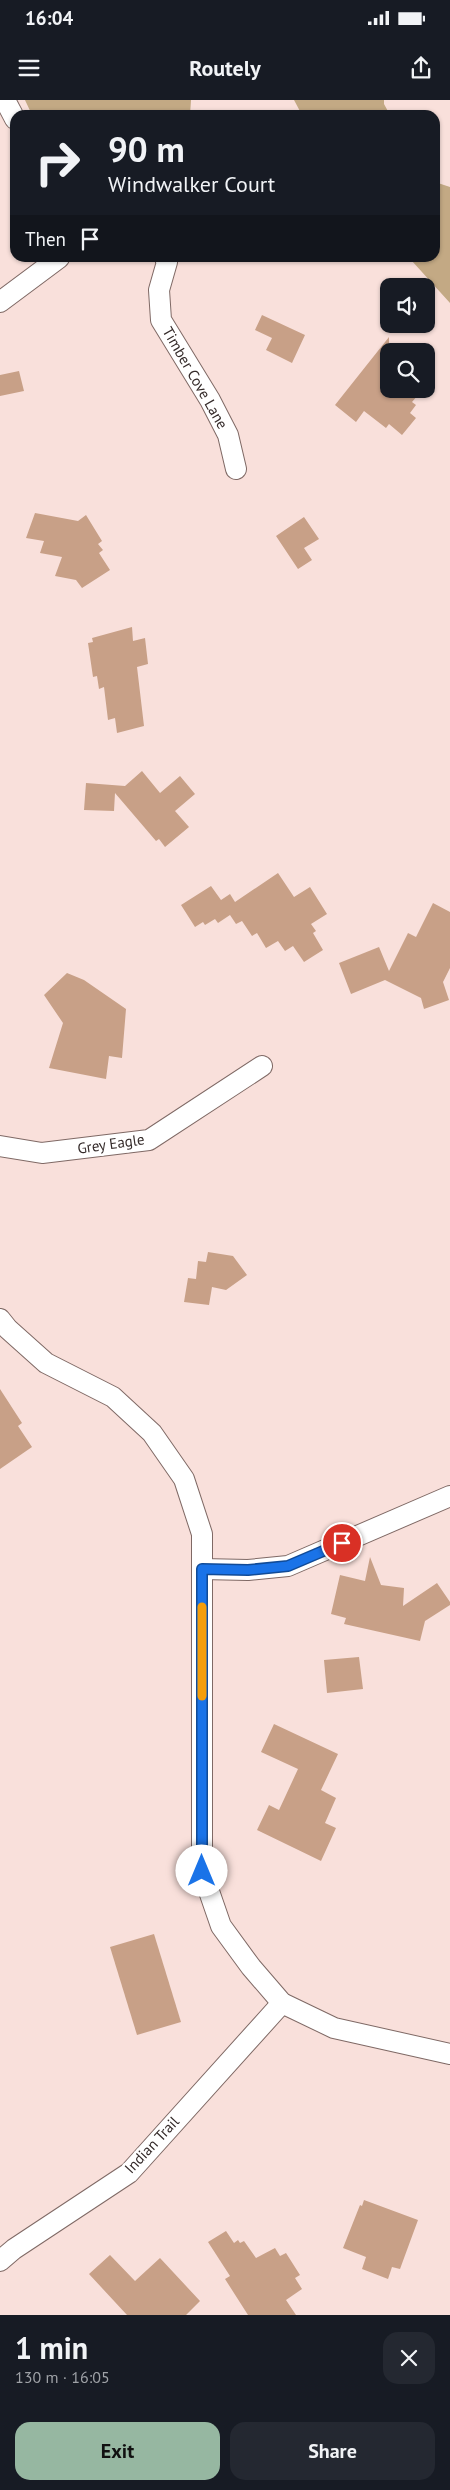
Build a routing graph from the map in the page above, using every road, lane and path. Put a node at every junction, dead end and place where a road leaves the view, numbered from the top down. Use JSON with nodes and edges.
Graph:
{"nodes":[{"id":1,"x":54,"y":262,"type":"edge"},
{"id":2,"x":168,"y":262,"type":"edge"},
{"id":3,"x":0,"y":302,"type":"edge"},
{"id":4,"x":236,"y":469,"type":"dead end"},
{"id":5,"x":262,"y":1066,"type":"dead end"},
{"id":6,"x":0,"y":1146,"type":"edge"},
{"id":7,"x":0,"y":1319,"type":"edge"},
{"id":8,"x":450,"y":1496,"type":"edge"},
{"id":9,"x":202,"y":1569,"type":"junction"},
{"id":10,"x":282,"y":2003,"type":"junction"},
{"id":11,"x":450,"y":2054,"type":"edge"},
{"id":12,"x":0,"y":2261,"type":"edge"}],
"edges":[{"from":1,"to":3,"type":"street"},
{"from":2,"to":4,"type":"street","name":"Timber Cove Lane"},
{"from":5,"to":6,"type":"street","name":"Grey Eagle"},
{"from":7,"to":9,"type":"street"},
{"from":8,"to":9,"type":"street"},
{"from":9,"to":10,"type":"street"},
{"from":10,"to":11,"type":"street"},
{"from":10,"to":12,"type":"street","name":"Indian Trail"}]}
